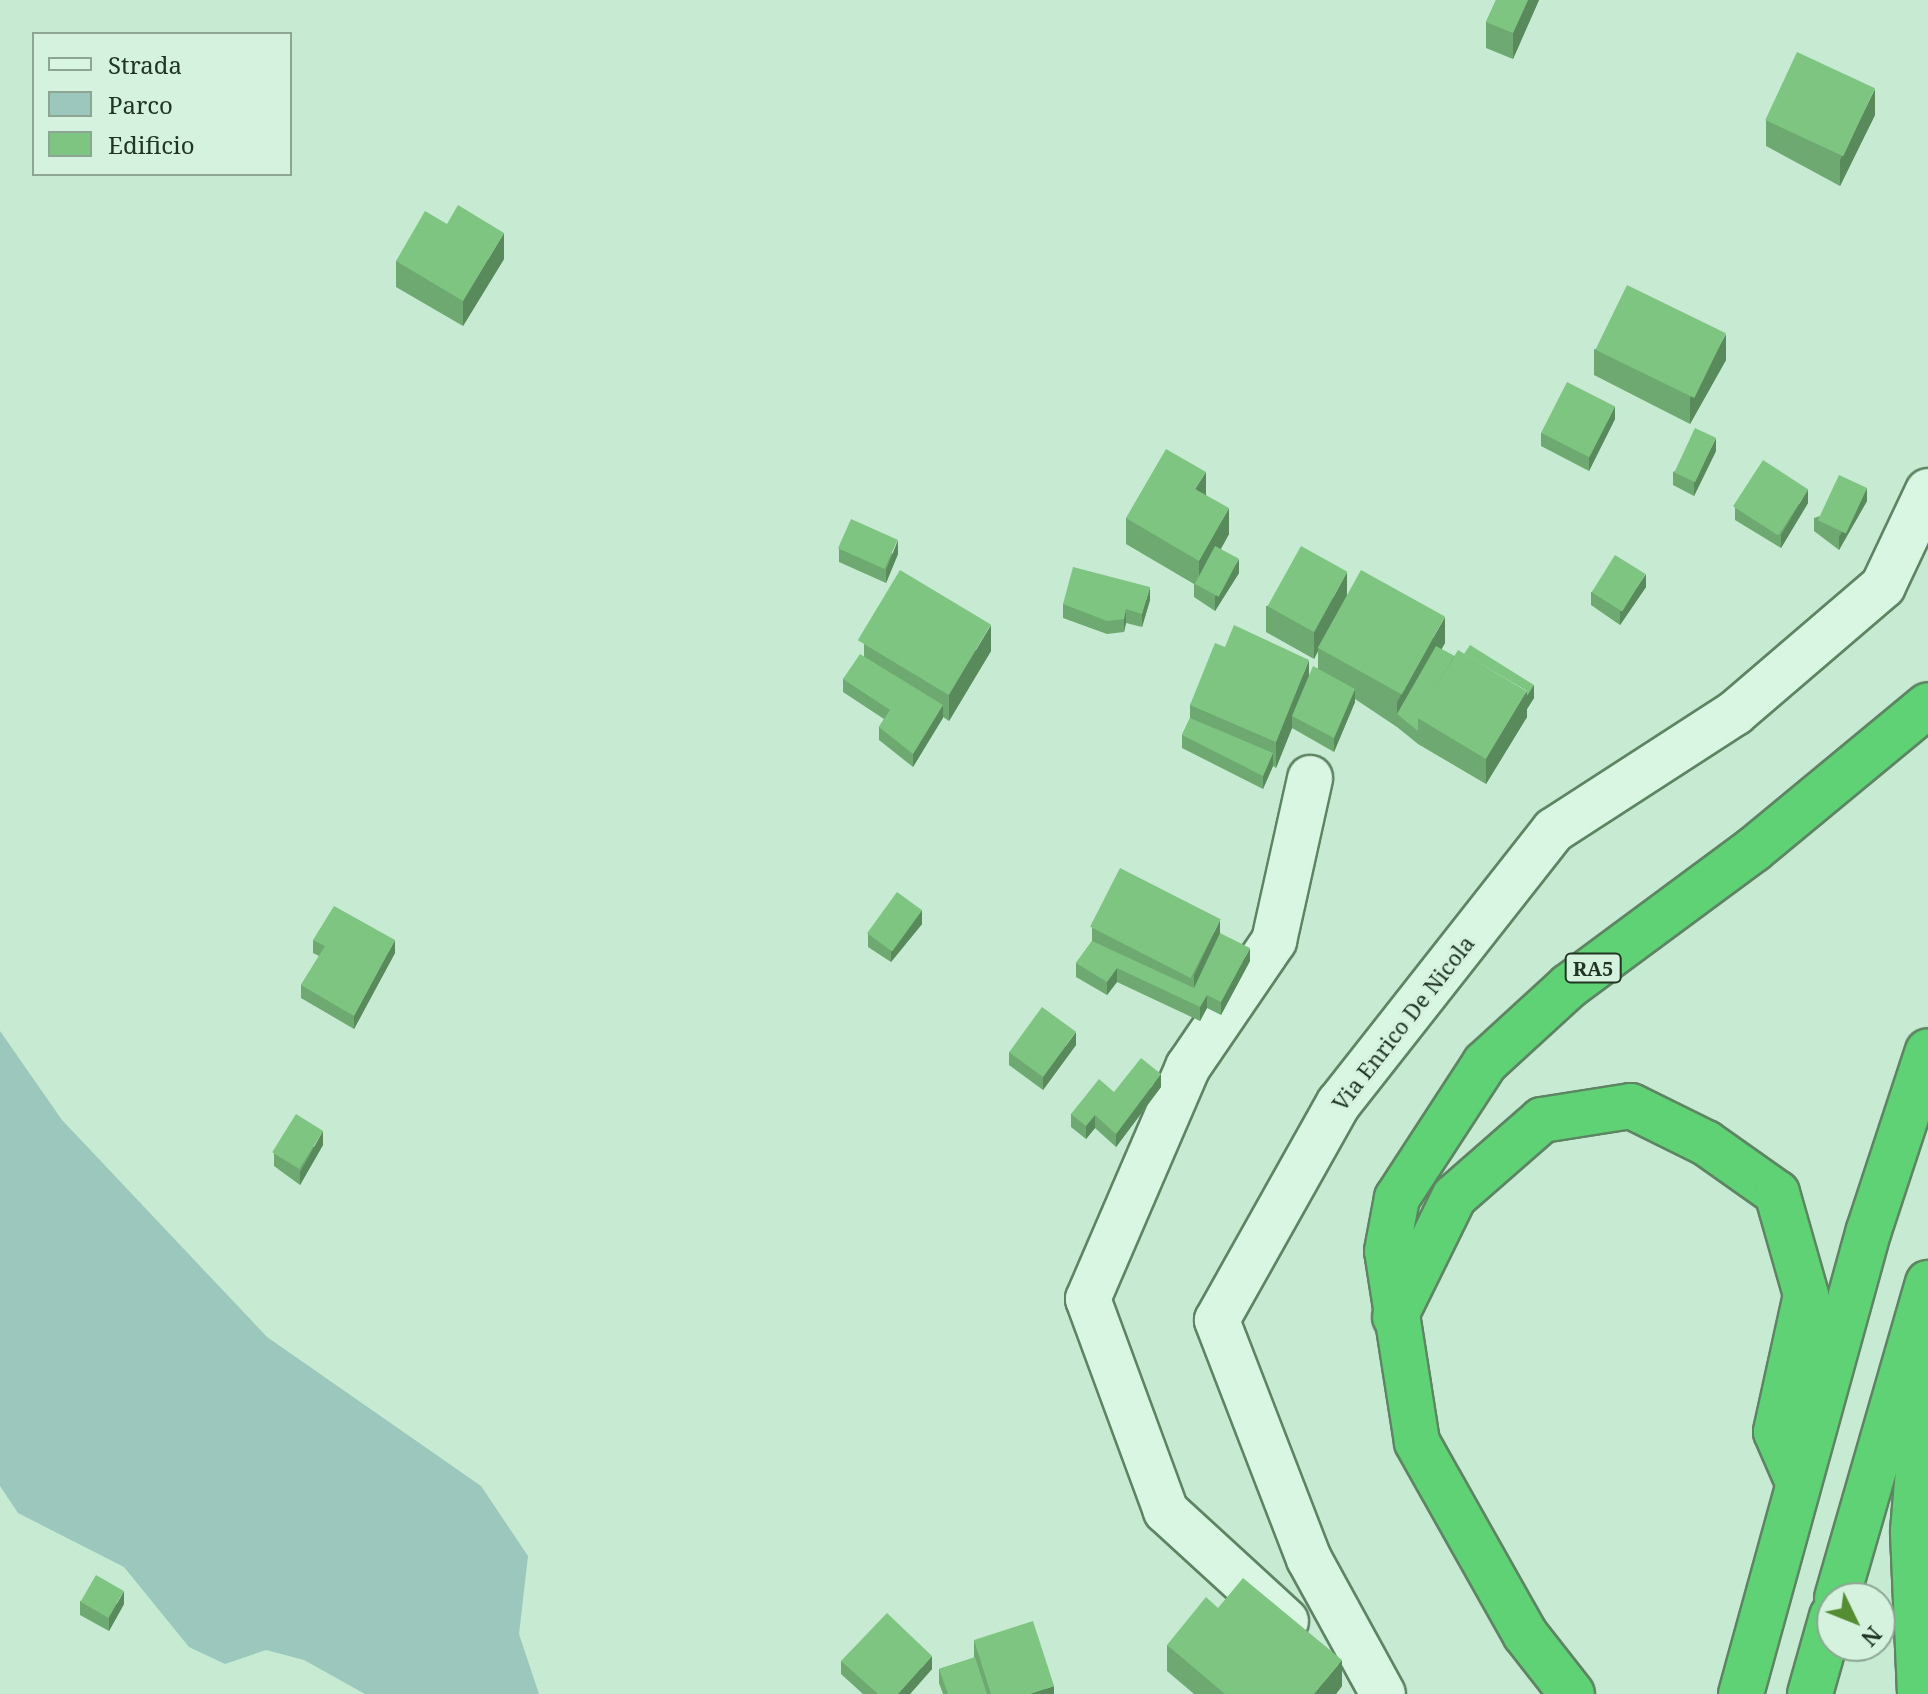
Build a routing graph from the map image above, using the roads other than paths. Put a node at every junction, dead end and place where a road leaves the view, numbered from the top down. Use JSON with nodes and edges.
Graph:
{"nodes":[{"id":1,"x":1928,"y":491,"type":"edge"},
{"id":2,"x":1928,"y":705,"type":"edge"},
{"id":3,"x":1310,"y":778,"type":"dead end"},
{"id":4,"x":1928,"y":1051,"type":"edge"},
{"id":5,"x":1928,"y":1283,"type":"edge"},
{"id":6,"x":1395,"y":1317,"type":"junction"},
{"id":7,"x":1928,"y":1349,"type":"edge"},
{"id":8,"x":1797,"y":1480,"type":"junction"},
{"id":9,"x":1842,"y":1582,"type":"edge"},
{"id":10,"x":1819,"y":1662,"type":"edge"},
{"id":11,"x":1383,"y":1694,"type":"edge"},
{"id":12,"x":1572,"y":1694,"type":"edge"},
{"id":13,"x":1741,"y":1694,"type":"edge"},
{"id":14,"x":1810,"y":1694,"type":"edge"},
{"id":15,"x":1920,"y":1694,"type":"edge"}],
"edges":[{"from":1,"to":11,"type":"street","name":"Via Enrico De Nicola"},
{"from":2,"to":6,"type":"highway","number":"RA5"},
{"from":3,"to":11,"type":"street"},
{"from":4,"to":8,"type":"highway"},
{"from":5,"to":9,"type":"highway"},
{"from":6,"to":8,"type":"highway"},
{"from":6,"to":12,"type":"highway","number":"RA5"},
{"from":7,"to":15,"type":"highway"},
{"from":8,"to":13,"type":"highway"},
{"from":10,"to":14,"type":"highway"}]}
